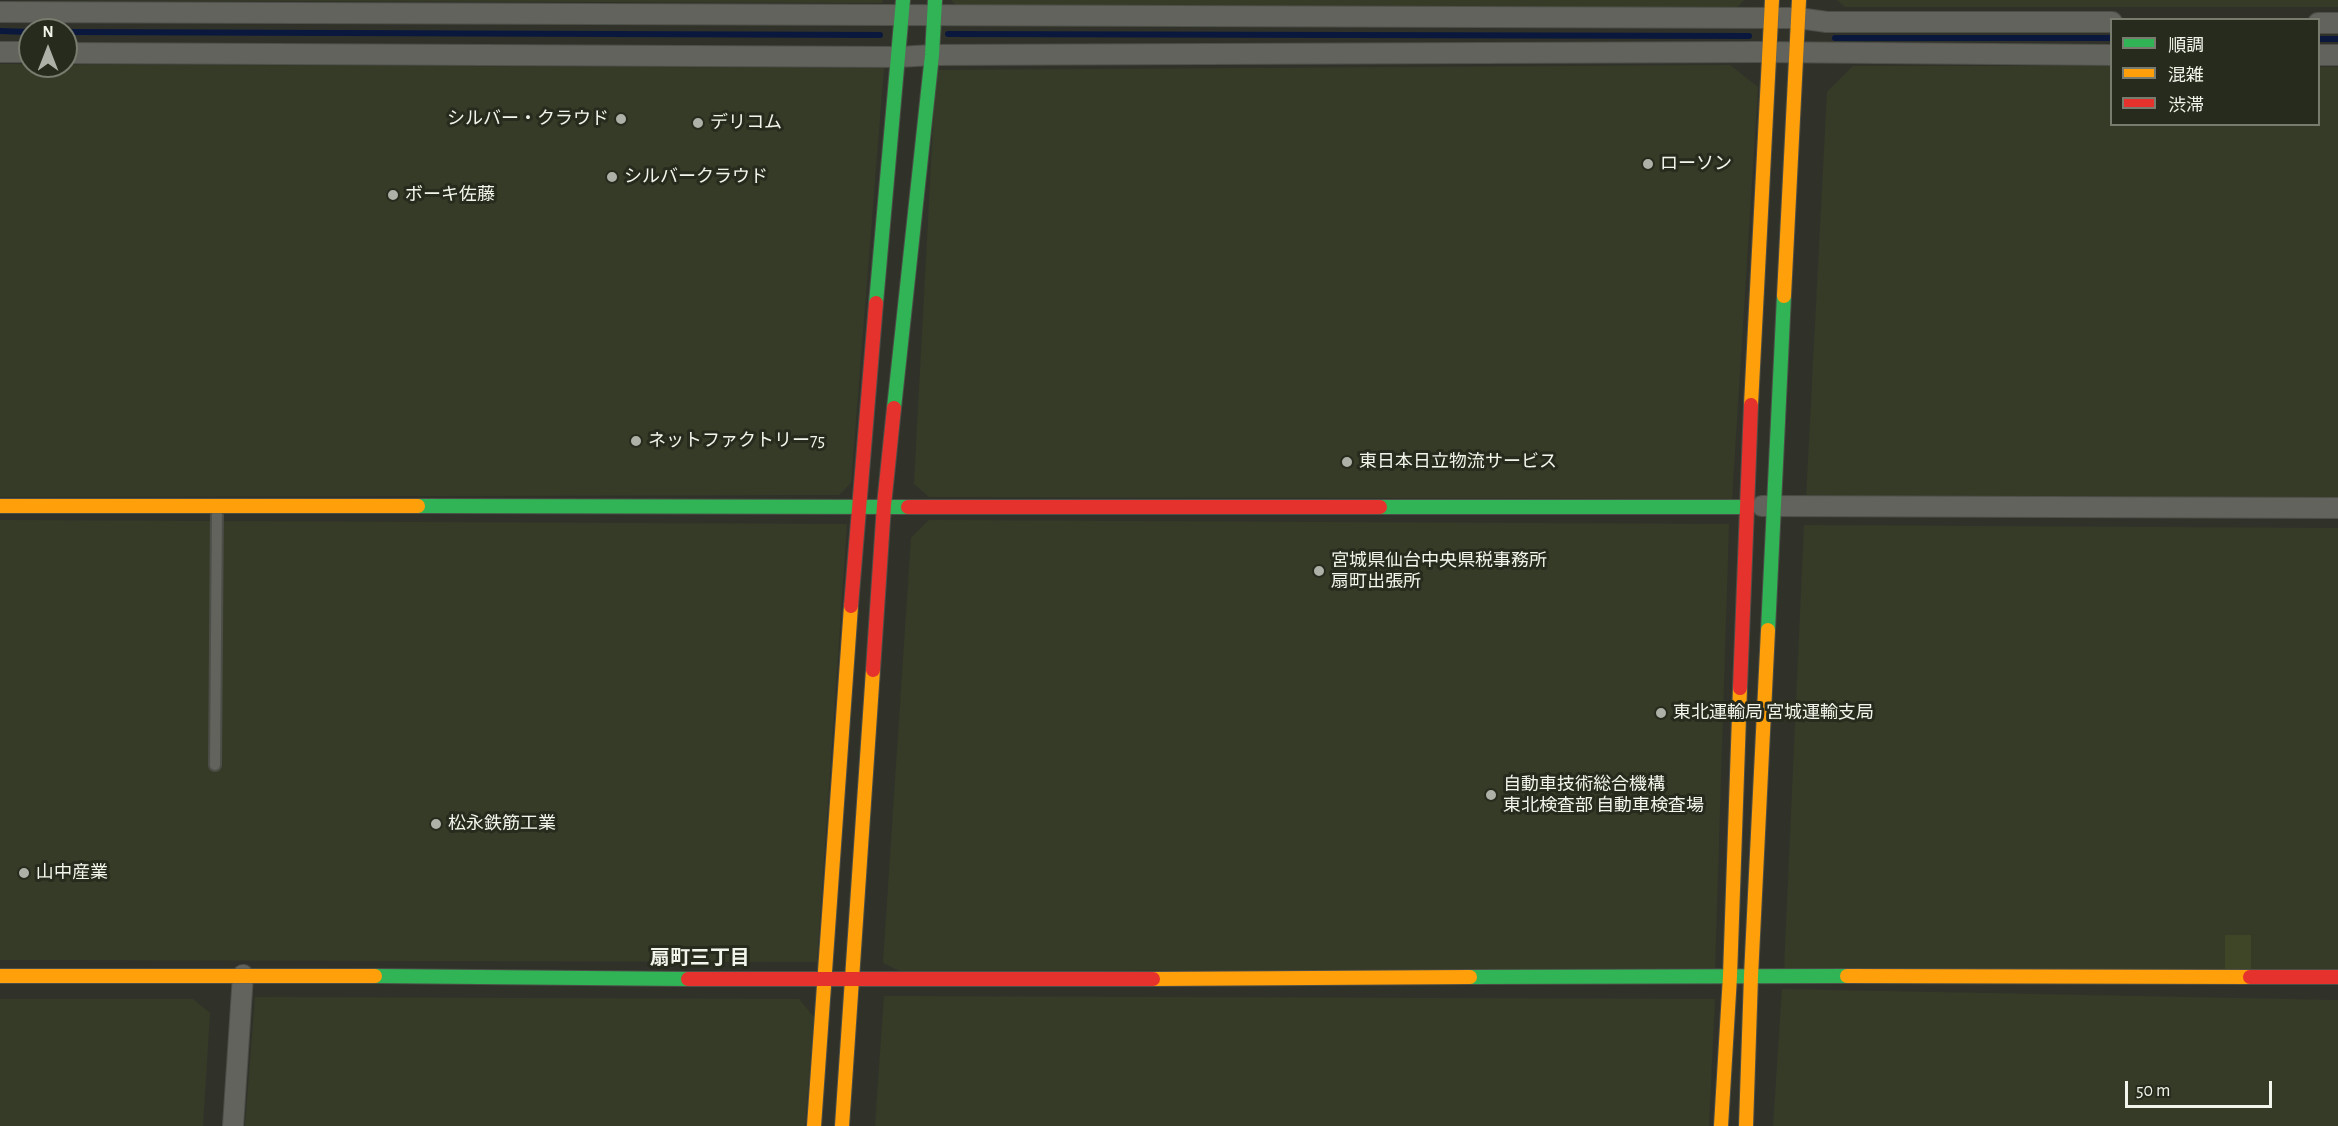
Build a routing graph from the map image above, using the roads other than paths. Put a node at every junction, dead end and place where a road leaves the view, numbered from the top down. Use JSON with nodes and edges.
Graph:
{"nodes":[{"id":1,"x":903,"y":8,"type":"edge"},
{"id":2,"x":934,"y":8,"type":"edge"},
{"id":3,"x":1772,"y":9,"type":"edge"},
{"id":4,"x":1799,"y":9,"type":"edge"},
{"id":5,"x":0,"y":12,"type":"edge"},
{"id":6,"x":2110,"y":22,"type":"edge"},
{"id":7,"x":2320,"y":23,"type":"edge"},
{"id":8,"x":2338,"y":23,"type":"edge"},
{"id":9,"x":0,"y":52,"type":"edge"},
{"id":10,"x":18,"y":52,"type":"edge"},
{"id":11,"x":78,"y":52,"type":"edge"},
{"id":12,"x":1770,"y":53,"type":"junction"},
{"id":13,"x":1796,"y":54,"type":"junction"},
{"id":14,"x":932,"y":55,"type":"junction"},
{"id":15,"x":2110,"y":55,"type":"edge"},
{"id":16,"x":2320,"y":55,"type":"edge"},
{"id":17,"x":2338,"y":55,"type":"edge"},
{"id":18,"x":899,"y":57,"type":"junction"},
{"id":19,"x":217,"y":505,"type":"junction"},
{"id":20,"x":858,"y":505,"type":"junction"},
{"id":21,"x":884,"y":505,"type":"junction"},
{"id":22,"x":0,"y":506,"type":"edge"},
{"id":23,"x":1775,"y":506,"type":"junction"},
{"id":24,"x":1746,"y":507,"type":"junction"},
{"id":25,"x":2338,"y":508,"type":"edge"},
{"id":26,"x":215,"y":765,"type":"dead end"},
{"id":27,"x":243,"y":975,"type":"junction"},
{"id":28,"x":0,"y":976,"type":"edge"},
{"id":29,"x":1730,"y":976,"type":"junction"},
{"id":30,"x":1752,"y":976,"type":"junction"},
{"id":31,"x":2338,"y":977,"type":"edge"},
{"id":32,"x":824,"y":979,"type":"junction"},
{"id":33,"x":852,"y":980,"type":"junction"},
{"id":34,"x":233,"y":1126,"type":"edge"},
{"id":35,"x":814,"y":1126,"type":"edge"},
{"id":36,"x":842,"y":1126,"type":"edge"},
{"id":37,"x":1721,"y":1126,"type":"edge"},
{"id":38,"x":1746,"y":1126,"type":"edge"}],
"edges":[{"from":1,"to":2,"type":"street"},
{"from":1,"to":5,"type":"street"},
{"from":1,"to":18,"type":"street"},
{"from":2,"to":3,"type":"street"},
{"from":2,"to":14,"type":"street"},
{"from":3,"to":4,"type":"street"},
{"from":3,"to":12,"type":"street"},
{"from":4,"to":6,"type":"street"},
{"from":4,"to":13,"type":"street"},
{"from":7,"to":8,"type":"street"},
{"from":9,"to":10,"type":"street"},
{"from":11,"to":18,"type":"street"},
{"from":12,"to":13,"type":"street"},
{"from":12,"to":14,"type":"street"},
{"from":12,"to":24,"type":"street"},
{"from":13,"to":15,"type":"street"},
{"from":13,"to":23,"type":"street"},
{"from":14,"to":18,"type":"street"},
{"from":14,"to":21,"type":"street"},
{"from":16,"to":17,"type":"street"},
{"from":18,"to":20,"type":"street"},
{"from":19,"to":20,"type":"street"},
{"from":19,"to":22,"type":"street"},
{"from":19,"to":26,"type":"lane"},
{"from":20,"to":21,"type":"street"},
{"from":20,"to":32,"type":"street"},
{"from":21,"to":24,"type":"street"},
{"from":21,"to":33,"type":"street"},
{"from":23,"to":24,"type":"street"},
{"from":23,"to":25,"type":"street"},
{"from":23,"to":30,"type":"street"},
{"from":24,"to":29,"type":"street"},
{"from":27,"to":28,"type":"street"},
{"from":27,"to":32,"type":"street"},
{"from":27,"to":34,"type":"street"},
{"from":29,"to":30,"type":"street"},
{"from":29,"to":33,"type":"street"},
{"from":29,"to":37,"type":"street"},
{"from":30,"to":31,"type":"street"},
{"from":30,"to":38,"type":"street"},
{"from":32,"to":33,"type":"street"},
{"from":32,"to":35,"type":"street"},
{"from":33,"to":36,"type":"street"}]}
